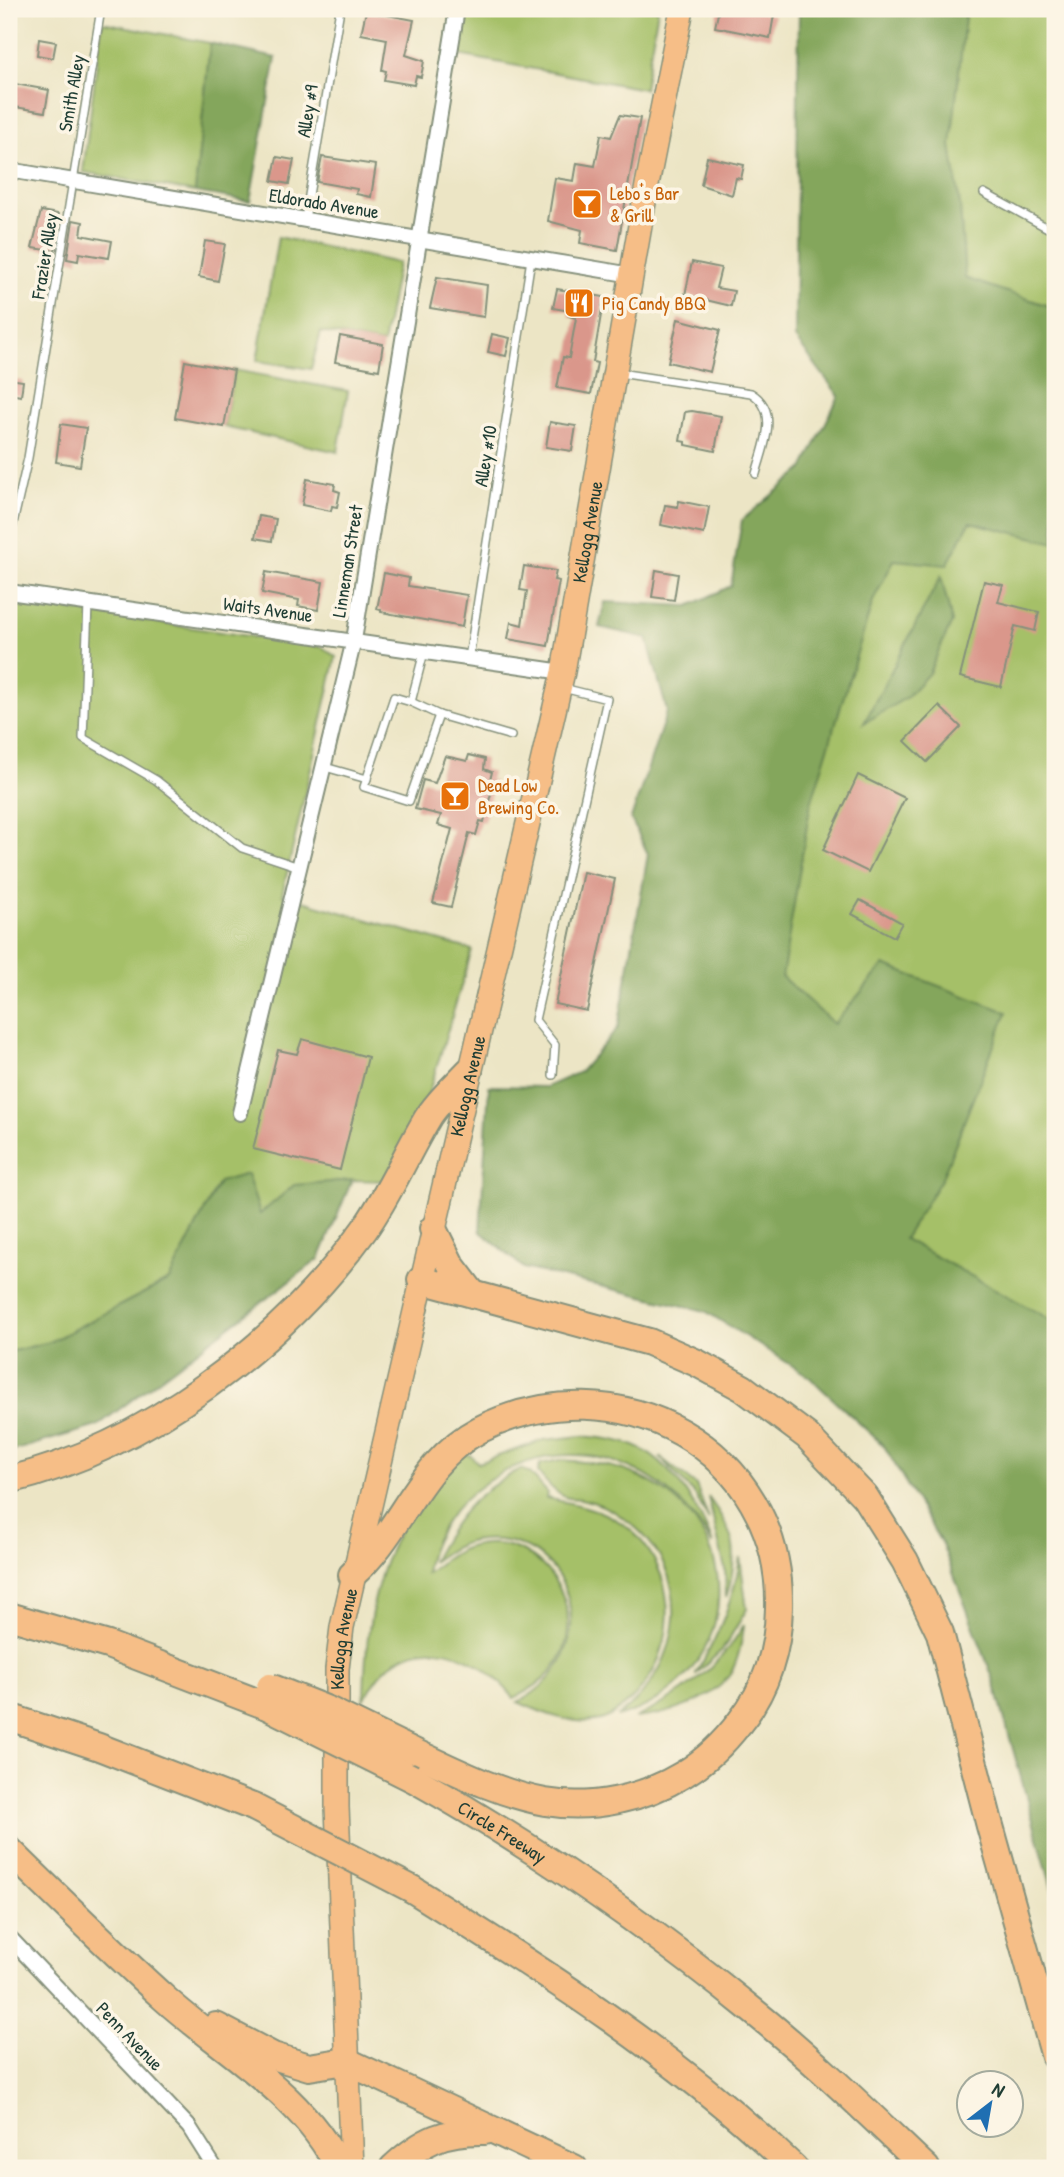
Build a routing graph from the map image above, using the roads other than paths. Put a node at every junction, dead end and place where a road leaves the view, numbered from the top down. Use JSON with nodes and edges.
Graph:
{"nodes":[{"id":1,"x":101,"y":9,"type":"edge"},
{"id":2,"x":340,"y":9,"type":"edge"},
{"id":3,"x":457,"y":9,"type":"edge"},
{"id":4,"x":682,"y":9,"type":"edge"},
{"id":5,"x":9,"y":170,"type":"edge"},
{"id":6,"x":71,"y":182,"type":"junction"},
{"id":7,"x":984,"y":193,"type":"dead end"},
{"id":8,"x":305,"y":219,"type":"junction"},
{"id":9,"x":1055,"y":232,"type":"edge"},
{"id":10,"x":420,"y":239,"type":"junction"},
{"id":11,"x":531,"y":259,"type":"junction"},
{"id":12,"x":632,"y":275,"type":"junction"},
{"id":13,"x":615,"y":372,"type":"junction"},
{"id":14,"x":756,"y":474,"type":"dead end"},
{"id":15,"x":9,"y":541,"type":"edge"},
{"id":16,"x":9,"y":592,"type":"edge"},
{"id":17,"x":88,"y":604,"type":"junction"},
{"id":18,"x":354,"y":640,"type":"junction"},
{"id":19,"x":425,"y":652,"type":"junction"},
{"id":20,"x":469,"y":658,"type":"junction"},
{"id":21,"x":561,"y":679,"type":"junction"},
{"id":22,"x":411,"y":702,"type":"junction"},
{"id":23,"x":439,"y":715,"type":"junction"},
{"id":24,"x":511,"y":736,"type":"dead end"},
{"id":25,"x":325,"y":766,"type":"junction"},
{"id":26,"x":367,"y":779,"type":"junction"},
{"id":27,"x":300,"y":867,"type":"junction"},
{"id":28,"x":469,"y":1071,"type":"junction"},
{"id":29,"x":553,"y":1075,"type":"dead end"},
{"id":30,"x":240,"y":1113,"type":"dead end"},
{"id":31,"x":433,"y":1229,"type":"junction"},
{"id":32,"x":421,"y":1280,"type":"junction"},
{"id":33,"x":474,"y":1294,"type":"junction"},
{"id":34,"x":9,"y":1480,"type":"edge"},
{"id":35,"x":352,"y":1575,"type":"junction"},
{"id":36,"x":10,"y":1623,"type":"edge"},
{"id":37,"x":269,"y":1696,"type":"junction"},
{"id":38,"x":9,"y":1717,"type":"edge"},
{"id":39,"x":9,"y":1850,"type":"edge"},
{"id":40,"x":9,"y":1937,"type":"edge"},
{"id":41,"x":165,"y":1998,"type":"junction"},
{"id":42,"x":1055,"y":2057,"type":"edge"},
{"id":43,"x":346,"y":2061,"type":"junction"},
{"id":44,"x":495,"y":2132,"type":"junction"},
{"id":45,"x":215,"y":2168,"type":"edge"},
{"id":46,"x":339,"y":2168,"type":"edge"},
{"id":47,"x":352,"y":2168,"type":"edge"},
{"id":48,"x":393,"y":2168,"type":"edge"},
{"id":49,"x":574,"y":2168,"type":"edge"},
{"id":50,"x":794,"y":2168,"type":"edge"},
{"id":51,"x":926,"y":2168,"type":"edge"}],
"edges":[{"from":1,"to":6,"type":"lane","name":"Smith Alley"},
{"from":2,"to":8,"type":"lane","name":"Alley #9"},
{"from":3,"to":10,"type":"street","name":"Linneman Street"},
{"from":4,"to":12,"type":"main road","name":"Kellogg Avenue"},
{"from":5,"to":6,"type":"street","name":"Eldorado Avenue"},
{"from":6,"to":8,"type":"street","name":"Eldorado Avenue"},
{"from":6,"to":15,"type":"lane","name":"Frazier Alley"},
{"from":7,"to":9,"type":"lane"},
{"from":8,"to":10,"type":"street","name":"Eldorado Avenue"},
{"from":10,"to":11,"type":"street","name":"Eldorado Avenue"},
{"from":10,"to":18,"type":"street","name":"Linneman Street"},
{"from":11,"to":12,"type":"street","name":"Eldorado Avenue"},
{"from":11,"to":20,"type":"lane","name":"Alley #10"},
{"from":12,"to":13,"type":"main road","name":"Kellogg Avenue"},
{"from":13,"to":14,"type":"lane"},
{"from":13,"to":21,"type":"main road","name":"Kellogg Avenue"},
{"from":16,"to":17,"type":"street","name":"Waits Avenue"},
{"from":17,"to":18,"type":"street","name":"Waits Avenue"},
{"from":17,"to":27,"type":"lane"},
{"from":18,"to":19,"type":"street","name":"Waits Avenue"},
{"from":18,"to":25,"type":"street","name":"Linneman Street"},
{"from":19,"to":20,"type":"street","name":"Waits Avenue"},
{"from":19,"to":22,"type":"lane"},
{"from":20,"to":21,"type":"street","name":"Waits Avenue"},
{"from":21,"to":28,"type":"main road","name":"Kellogg Avenue"},
{"from":21,"to":29,"type":"lane"},
{"from":22,"to":23,"type":"lane"},
{"from":22,"to":26,"type":"lane"},
{"from":23,"to":24,"type":"lane"},
{"from":23,"to":26,"type":"lane"},
{"from":25,"to":26,"type":"lane"},
{"from":25,"to":27,"type":"street","name":"Linneman Street"},
{"from":27,"to":30,"type":"street","name":"Linneman Street"},
{"from":28,"to":31,"type":"main road","name":"Kellogg Avenue"},
{"from":28,"to":34,"type":"highway"},
{"from":31,"to":32,"type":"main road","name":"Kellogg Avenue"},
{"from":31,"to":33,"type":"highway"},
{"from":32,"to":33,"type":"highway"},
{"from":32,"to":35,"type":"main road","name":"Kellogg Avenue"},
{"from":33,"to":42,"type":"highway"},
{"from":35,"to":37,"type":"highway","bridge":true},
{"from":35,"to":43,"type":"main road","name":"Kellogg Avenue"},
{"from":36,"to":37,"type":"highway","name":"Circle Freeway"},
{"from":37,"to":51,"type":"highway","name":"Circle Freeway","bridge":true},
{"from":38,"to":50,"type":"highway","bridge":true},
{"from":39,"to":41,"type":"highway"},
{"from":40,"to":45,"type":"street","name":"Penn Avenue"},
{"from":41,"to":43,"type":"highway"},
{"from":41,"to":46,"type":"highway"},
{"from":43,"to":44,"type":"highway"},
{"from":43,"to":47,"type":"main road","name":"Kellogg Avenue"},
{"from":44,"to":48,"type":"highway"},
{"from":44,"to":49,"type":"highway"}]}
